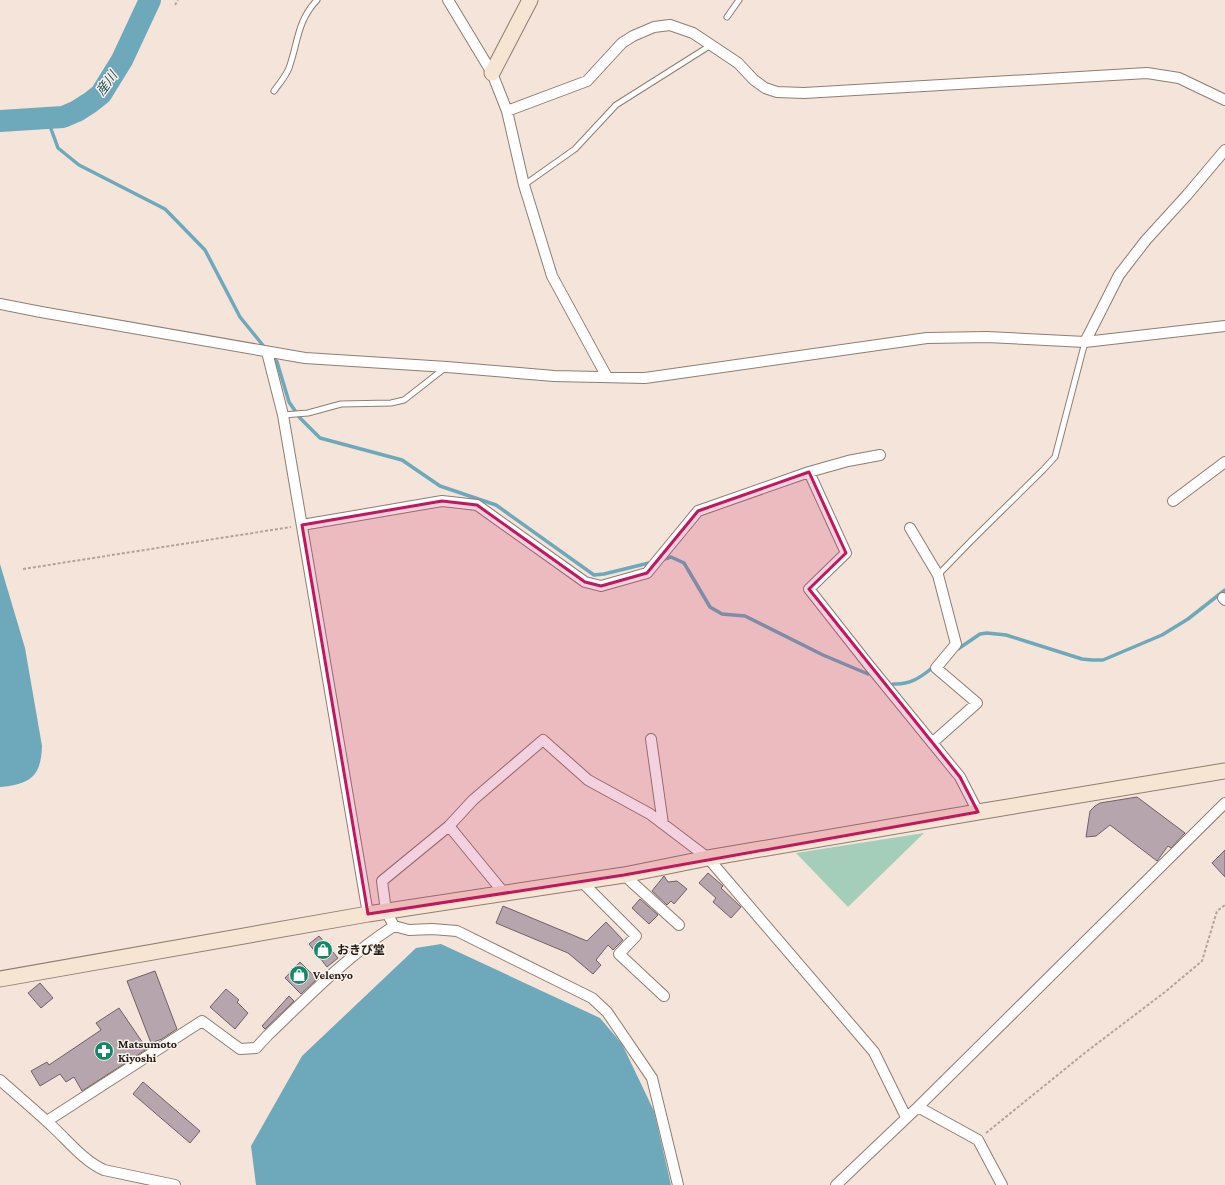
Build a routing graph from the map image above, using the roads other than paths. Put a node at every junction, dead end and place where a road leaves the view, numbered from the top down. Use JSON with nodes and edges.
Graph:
{"nodes":[{"id":1,"x":317,"y":0,"type":"edge"},
{"id":2,"x":448,"y":0,"type":"edge"},
{"id":3,"x":530,"y":0,"type":"edge"},
{"id":4,"x":739,"y":0,"type":"edge"},
{"id":5,"x":728,"y":17,"type":"dead end"},
{"id":6,"x":711,"y":45,"type":"junction"},
{"id":7,"x":492,"y":73,"type":"junction"},
{"id":8,"x":274,"y":91,"type":"dead end"},
{"id":9,"x":1225,"y":100,"type":"edge"},
{"id":10,"x":507,"y":111,"type":"junction"},
{"id":11,"x":1225,"y":150,"type":"edge"},
{"id":12,"x":524,"y":185,"type":"junction"},
{"id":13,"x":0,"y":304,"type":"edge"},
{"id":14,"x":1225,"y":326,"type":"edge"},
{"id":15,"x":1085,"y":342,"type":"junction"},
{"id":16,"x":267,"y":352,"type":"junction"},
{"id":17,"x":447,"y":367,"type":"junction"},
{"id":18,"x":607,"y":377,"type":"junction"},
{"id":19,"x":283,"y":415,"type":"junction"},
{"id":20,"x":880,"y":455,"type":"dead end"},
{"id":21,"x":1225,"y":462,"type":"edge"},
{"id":22,"x":809,"y":472,"type":"junction"},
{"id":23,"x":1173,"y":501,"type":"dead end"},
{"id":24,"x":302,"y":525,"type":"junction"},
{"id":25,"x":910,"y":528,"type":"dead end"},
{"id":26,"x":938,"y":575,"type":"junction"},
{"id":27,"x":651,"y":739,"type":"dead end"},
{"id":28,"x":932,"y":743,"type":"junction"},
{"id":29,"x":1225,"y":771,"type":"edge"},
{"id":30,"x":1225,"y":803,"type":"edge"},
{"id":31,"x":978,"y":812,"type":"junction"},
{"id":32,"x":663,"y":824,"type":"junction"},
{"id":33,"x":449,"y":826,"type":"junction"},
{"id":34,"x":708,"y":858,"type":"junction"},
{"id":35,"x":624,"y":875,"type":"junction"},
{"id":36,"x":581,"y":881,"type":"junction"},
{"id":37,"x":504,"y":893,"type":"junction"},
{"id":38,"x":386,"y":911,"type":"junction"},
{"id":39,"x":368,"y":914,"type":"junction"},
{"id":40,"x":678,"y":925,"type":"dead end"},
{"id":41,"x":394,"y":926,"type":"junction"},
{"id":42,"x":0,"y":979,"type":"edge"},
{"id":43,"x":664,"y":996,"type":"dead end"},
{"id":44,"x":0,"y":1080,"type":"edge"},
{"id":45,"x":918,"y":1106,"type":"junction"},
{"id":46,"x":906,"y":1117,"type":"junction"},
{"id":47,"x":47,"y":1121,"type":"junction"},
{"id":48,"x":175,"y":1185,"type":"edge"},
{"id":49,"x":678,"y":1185,"type":"edge"},
{"id":50,"x":836,"y":1185,"type":"edge"},
{"id":51,"x":1002,"y":1185,"type":"edge"}],
"edges":[{"from":1,"to":8,"type":"lane"},
{"from":2,"to":7,"type":"street"},
{"from":3,"to":7,"type":"street"},
{"from":4,"to":5,"type":"lane"},
{"from":6,"to":9,"type":"street"},
{"from":6,"to":10,"type":"street"},
{"from":6,"to":12,"type":"lane"},
{"from":7,"to":10,"type":"street"},
{"from":10,"to":12,"type":"street"},
{"from":11,"to":15,"type":"street"},
{"from":12,"to":18,"type":"street"},
{"from":13,"to":16,"type":"street"},
{"from":14,"to":15,"type":"street"},
{"from":15,"to":18,"type":"street"},
{"from":15,"to":26,"type":"lane"},
{"from":16,"to":17,"type":"street"},
{"from":16,"to":19,"type":"street"},
{"from":17,"to":18,"type":"street"},
{"from":17,"to":19,"type":"lane"},
{"from":19,"to":24,"type":"street"},
{"from":20,"to":22,"type":"street"},
{"from":21,"to":23,"type":"street"},
{"from":22,"to":24,"type":"street"},
{"from":22,"to":28,"type":"street"},
{"from":24,"to":39,"type":"street"},
{"from":25,"to":26,"type":"street"},
{"from":26,"to":28,"type":"street"},
{"from":27,"to":32,"type":"street"},
{"from":28,"to":31,"type":"street"},
{"from":29,"to":31,"type":"street"},
{"from":30,"to":45,"type":"street"},
{"from":31,"to":34,"type":"street"},
{"from":32,"to":33,"type":"street"},
{"from":32,"to":34,"type":"street"},
{"from":33,"to":37,"type":"street"},
{"from":33,"to":38,"type":"street"},
{"from":34,"to":35,"type":"street"},
{"from":34,"to":46,"type":"street"},
{"from":35,"to":36,"type":"street"},
{"from":35,"to":40,"type":"street"},
{"from":36,"to":37,"type":"street"},
{"from":36,"to":43,"type":"street"},
{"from":37,"to":38,"type":"street"},
{"from":38,"to":39,"type":"street"},
{"from":38,"to":41,"type":"street"},
{"from":39,"to":42,"type":"street"},
{"from":41,"to":47,"type":"street"},
{"from":41,"to":49,"type":"street"},
{"from":44,"to":47,"type":"street"},
{"from":45,"to":46,"type":"street"},
{"from":45,"to":51,"type":"street"},
{"from":46,"to":50,"type":"street"},
{"from":47,"to":48,"type":"street"}]}
